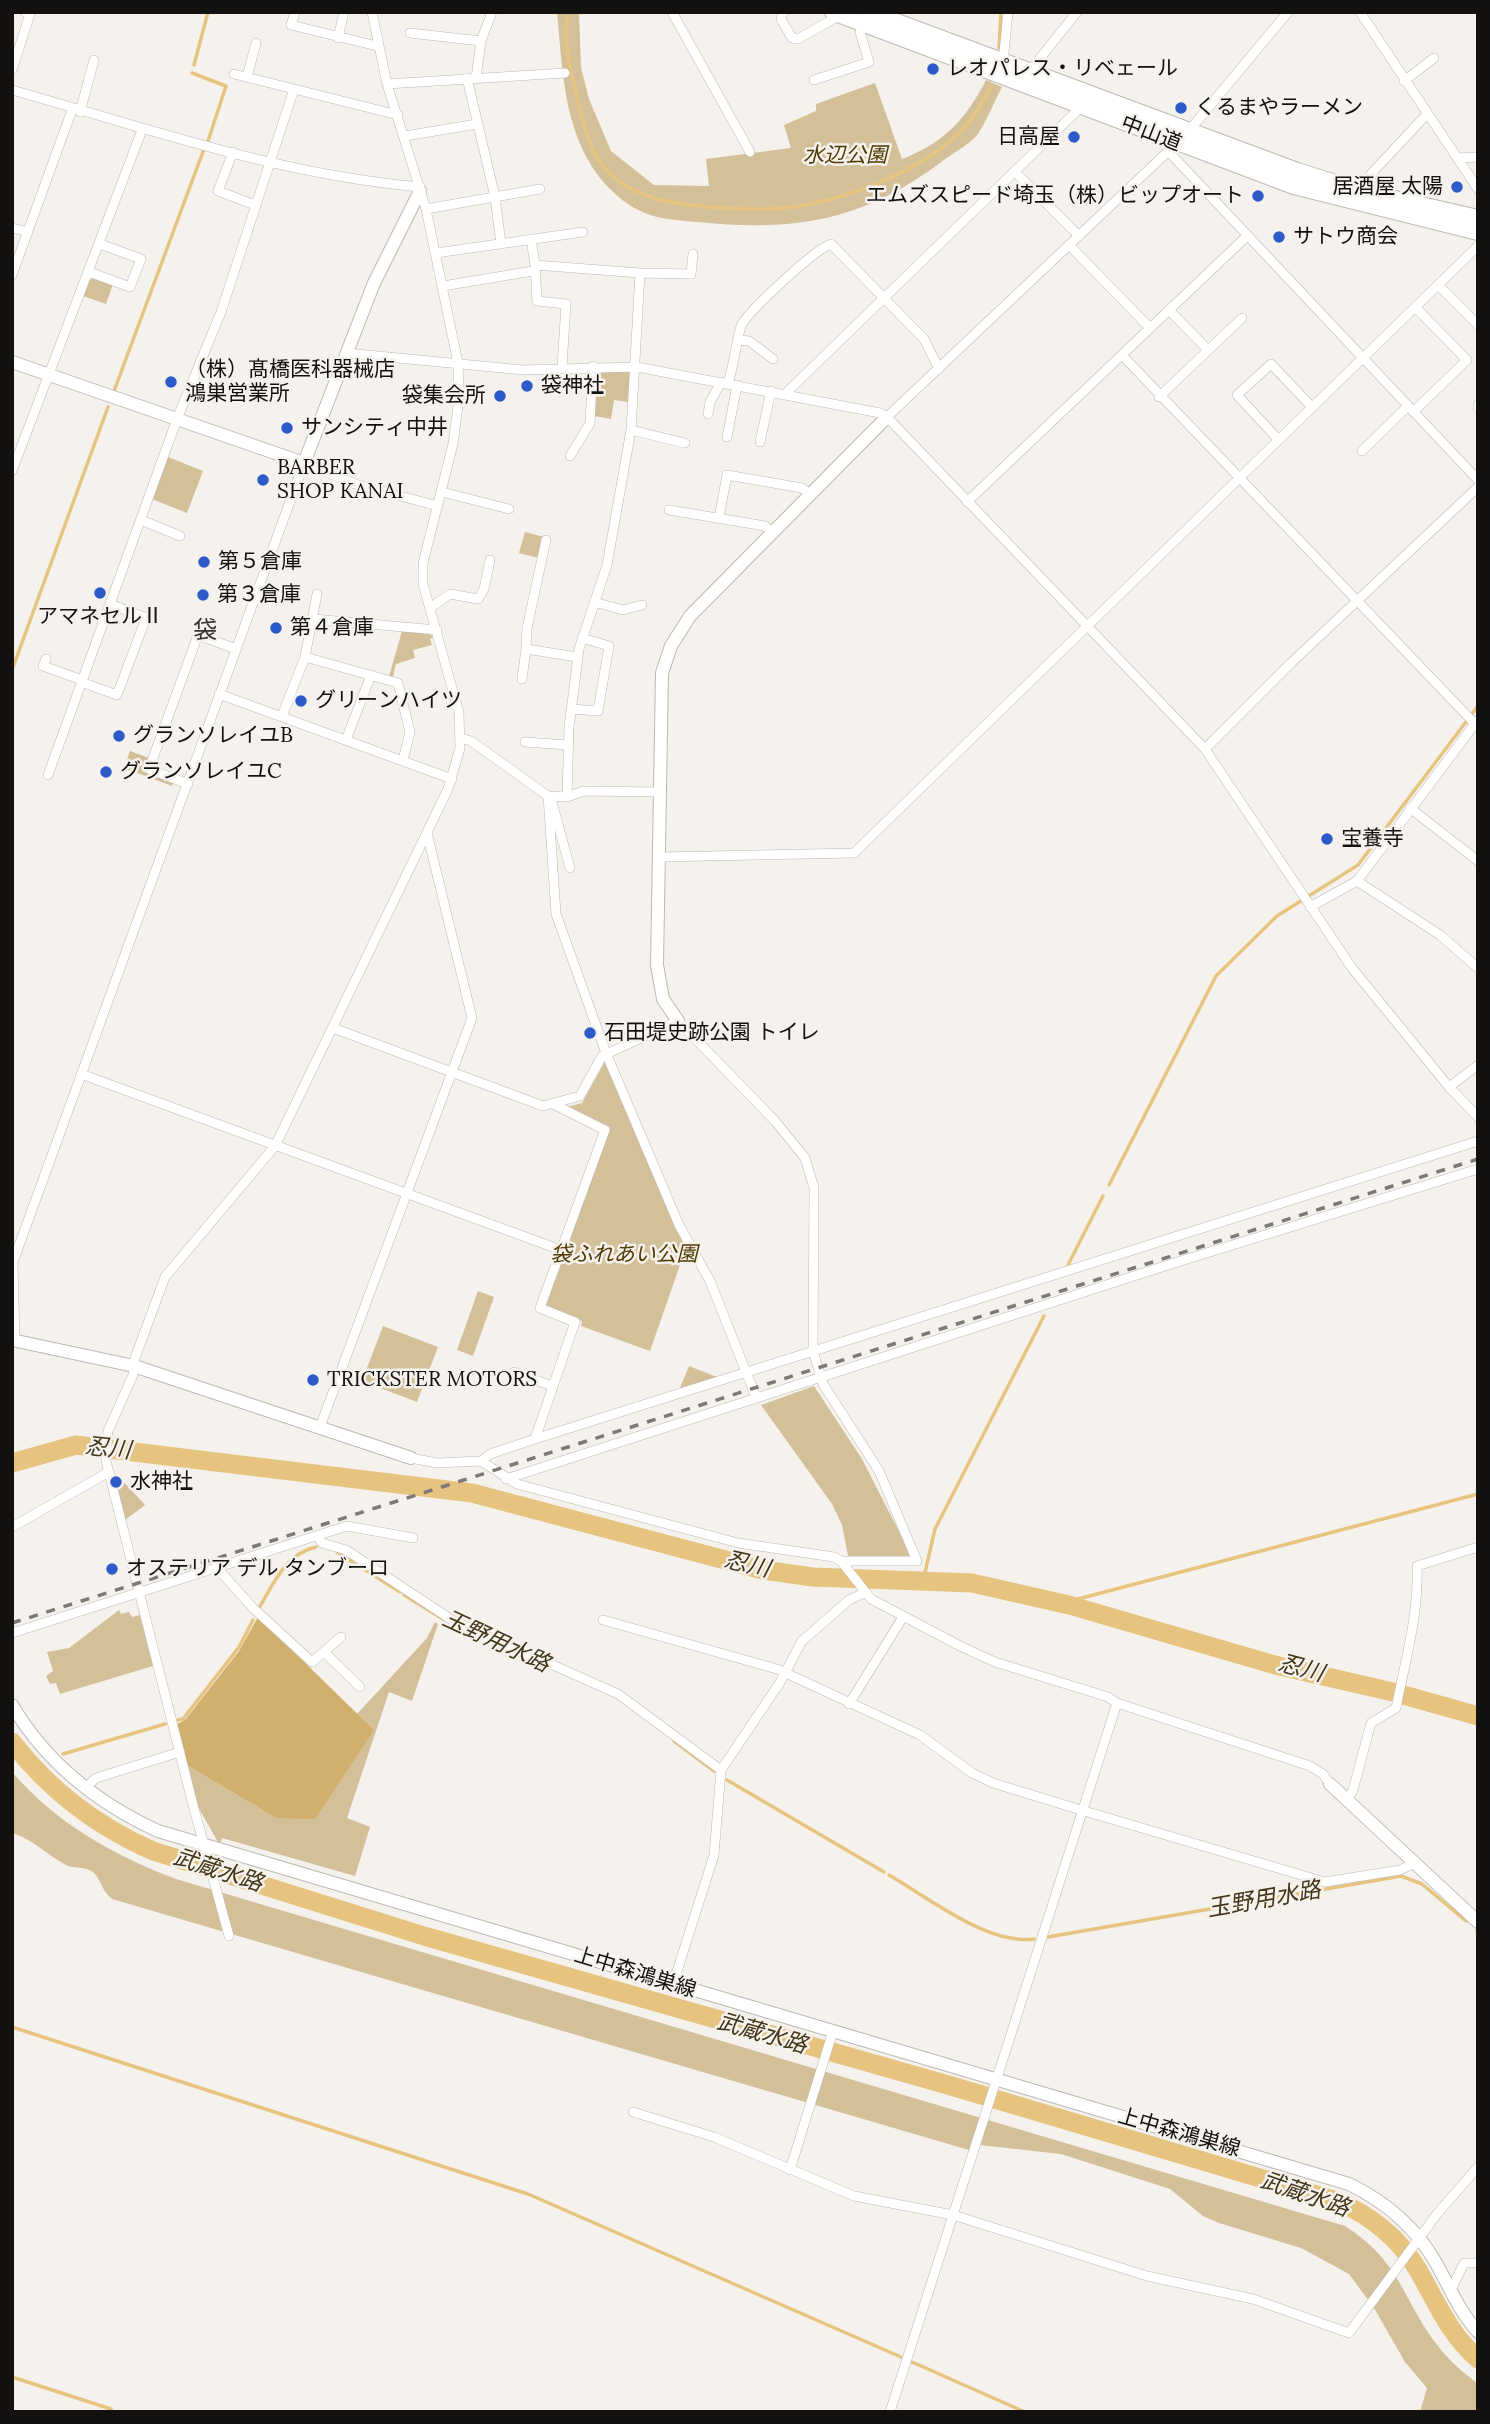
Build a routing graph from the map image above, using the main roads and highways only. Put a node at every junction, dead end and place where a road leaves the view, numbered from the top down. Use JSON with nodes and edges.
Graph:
{"nodes":[{"id":1,"x":836,"y":14,"type":"edge"},
{"id":2,"x":874,"y":16,"type":"edge"},
{"id":3,"x":1177,"y":143,"type":"junction"},
{"id":4,"x":1478,"y":218,"type":"edge"},
{"id":5,"x":1477,"y":243,"type":"edge"}],
"edges":[{"from":1,"to":2,"type":"highway","name":"中山道"},
{"from":2,"to":3,"type":"highway","name":"中山道"},
{"from":2,"to":3,"type":"highway","name":"中山道"},
{"from":3,"to":4,"type":"highway","name":"中山道"},
{"from":3,"to":5,"type":"highway","name":"中山道"}]}
